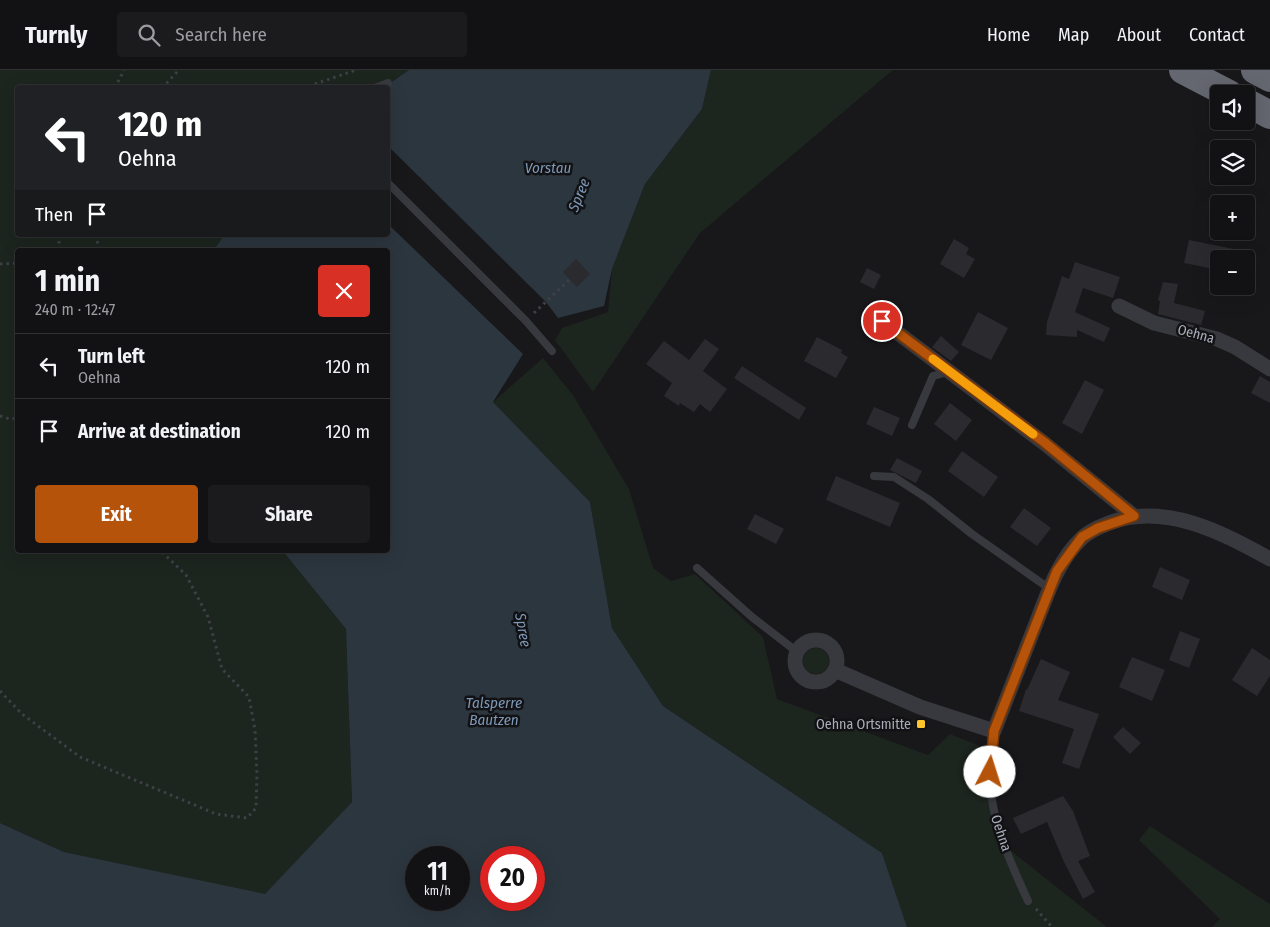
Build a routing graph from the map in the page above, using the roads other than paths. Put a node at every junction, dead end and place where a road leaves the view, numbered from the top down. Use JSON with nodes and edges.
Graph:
{"nodes":[{"id":1,"x":1183,"y":70,"type":"edge"},
{"id":2,"x":1255,"y":70,"type":"edge"},
{"id":3,"x":1270,"y":78,"type":"edge"},
{"id":4,"x":388,"y":83,"type":"dead end"},
{"id":5,"x":383,"y":85,"type":"edge"},
{"id":6,"x":1212,"y":85,"type":"edge"},
{"id":7,"x":1255,"y":107,"type":"edge"},
{"id":8,"x":1270,"y":115,"type":"edge"},
{"id":9,"x":390,"y":185,"type":"edge"},
{"id":10,"x":1118,"y":306,"type":"dead end"},
{"id":11,"x":882,"y":321,"type":"dead end"},
{"id":12,"x":552,"y":351,"type":"dead end"},
{"id":13,"x":1270,"y":369,"type":"edge"},
{"id":14,"x":950,"y":372,"type":"junction"},
{"id":15,"x":912,"y":425,"type":"dead end"},
{"id":16,"x":874,"y":476,"type":"dead end"},
{"id":17,"x":1134,"y":516,"type":"junction"},
{"id":18,"x":1270,"y":559,"type":"edge"},
{"id":19,"x":697,"y":568,"type":"dead end"},
{"id":20,"x":1050,"y":589,"type":"junction"},
{"id":21,"x":796,"y":652,"type":"junction"},
{"id":22,"x":835,"y":670,"type":"junction"},
{"id":23,"x":994,"y":731,"type":"junction"},
{"id":24,"x":1028,"y":901,"type":"road end"}],
"edges":[{"from":1,"to":6,"type":"highway"},
{"from":2,"to":3,"type":"highway"},
{"from":4,"to":5,"type":"lane"},
{"from":7,"to":8,"type":"highway"},
{"from":9,"to":12,"type":"lane"},
{"from":10,"to":13,"type":"street","name":"Oehna"},
{"from":11,"to":14,"type":"street"},
{"from":14,"to":15,"type":"lane"},
{"from":14,"to":17,"type":"street"},
{"from":16,"to":20,"type":"lane"},
{"from":17,"to":18,"type":"street","name":"Oehna"},
{"from":17,"to":20,"type":"street","name":"Oehna"},
{"from":19,"to":21,"type":"lane"},
{"from":20,"to":23,"type":"street","name":"Oehna"},
{"from":21,"to":22,"type":"street"},
{"from":21,"to":22,"type":"street"},
{"from":22,"to":23,"type":"street"},
{"from":23,"to":24,"type":"lane","name":"Oehna"}]}
